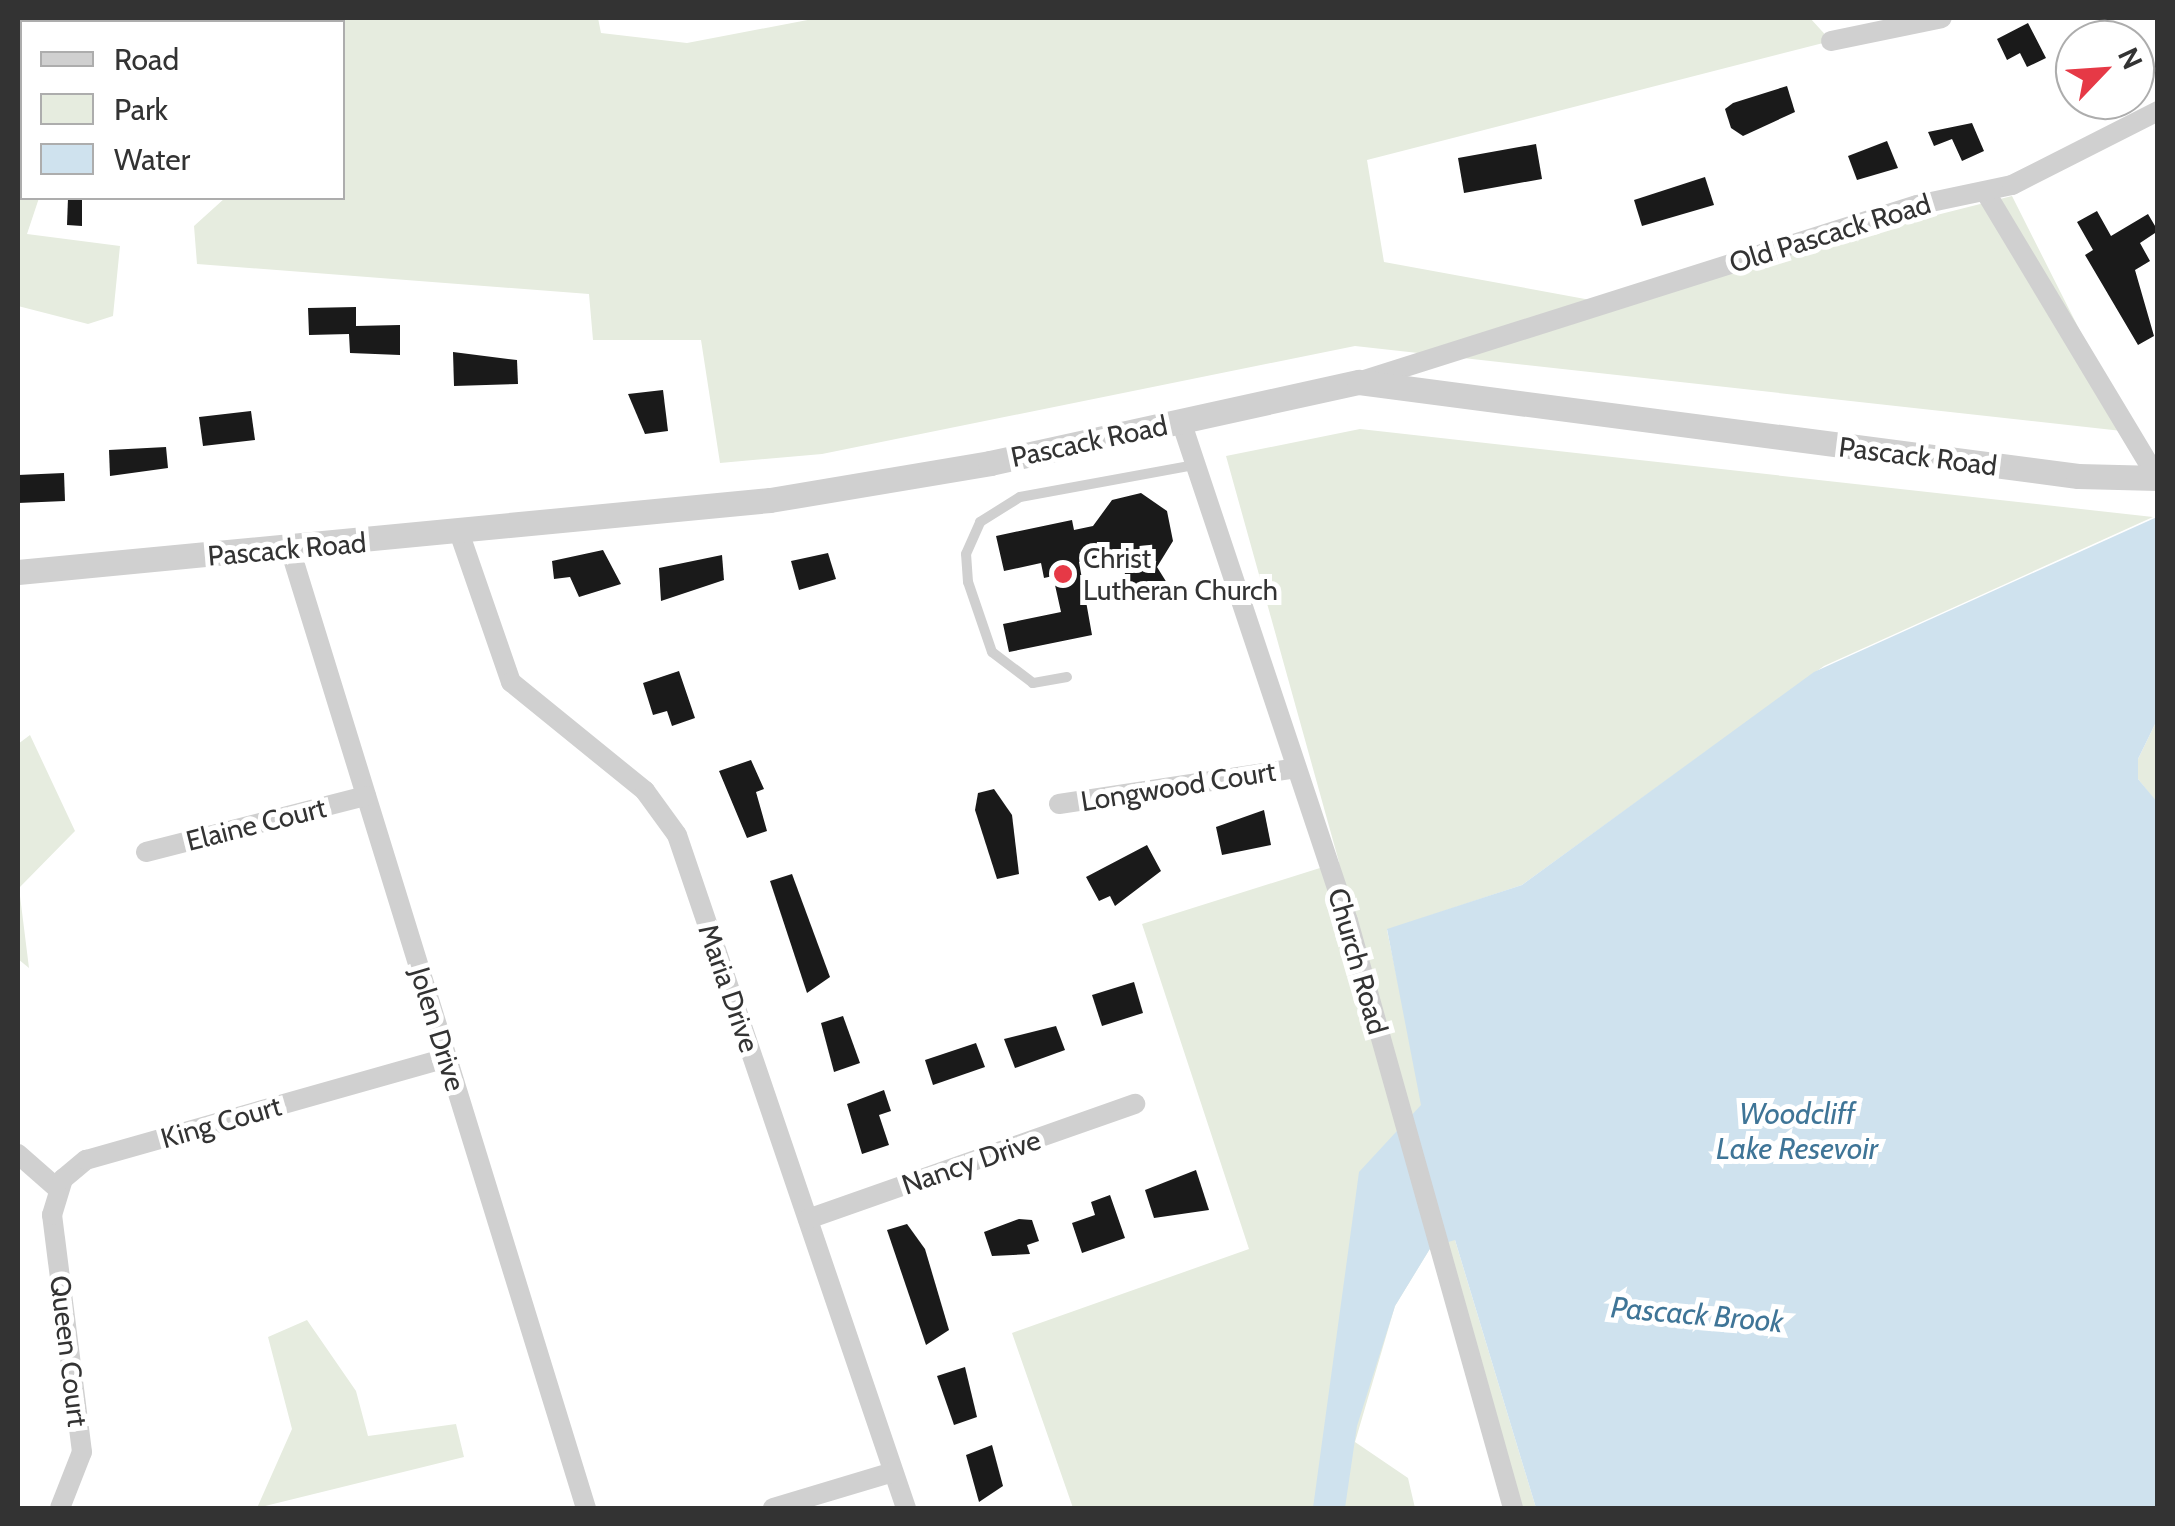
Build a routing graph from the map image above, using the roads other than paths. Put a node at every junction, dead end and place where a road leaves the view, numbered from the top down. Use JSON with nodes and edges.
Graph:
{"nodes":[{"id":1,"x":1942,"y":18,"type":"edge"},
{"id":2,"x":1832,"y":41,"type":"dead end"},
{"id":3,"x":2158,"y":111,"type":"edge"},
{"id":4,"x":1986,"y":193,"type":"junction"},
{"id":5,"x":1359,"y":382,"type":"junction"},
{"id":6,"x":1181,"y":421,"type":"junction"},
{"id":7,"x":1196,"y":465,"type":"junction"},
{"id":8,"x":2158,"y":478,"type":"edge"},
{"id":9,"x":459,"y":532,"type":"junction"},
{"id":10,"x":290,"y":549,"type":"junction"},
{"id":11,"x":18,"y":572,"type":"edge"},
{"id":12,"x":1068,"y":677,"type":"dead end"},
{"id":13,"x":1296,"y":768,"type":"junction"},
{"id":14,"x":366,"y":796,"type":"junction"},
{"id":15,"x":1060,"y":804,"type":"dead end"},
{"id":16,"x":146,"y":852,"type":"dead end"},
{"id":17,"x":447,"y":1058,"type":"junction"},
{"id":18,"x":1135,"y":1104,"type":"dead end"},
{"id":19,"x":18,"y":1154,"type":"edge"},
{"id":20,"x":58,"y":1189,"type":"junction"},
{"id":21,"x":808,"y":1219,"type":"junction"},
{"id":22,"x":893,"y":1472,"type":"junction"},
{"id":23,"x":60,"y":1508,"type":"edge"},
{"id":24,"x":586,"y":1508,"type":"edge"},
{"id":25,"x":773,"y":1508,"type":"edge"},
{"id":26,"x":906,"y":1508,"type":"edge"},
{"id":27,"x":1514,"y":1508,"type":"edge"}],
"edges":[{"from":1,"to":2,"type":"street"},
{"from":3,"to":4,"type":"street","name":"Old Pascack Road"},
{"from":4,"to":5,"type":"street","name":"Old Pascack Road"},
{"from":4,"to":8,"type":"street"},
{"from":5,"to":6,"type":"street","name":"Pascack Road"},
{"from":5,"to":8,"type":"street","name":"Pascack Road"},
{"from":6,"to":7,"type":"street","name":"Church Road"},
{"from":6,"to":9,"type":"street","name":"Pascack Road"},
{"from":7,"to":12,"type":"lane"},
{"from":7,"to":13,"type":"street","name":"Church Road"},
{"from":9,"to":10,"type":"street","name":"Pascack Road"},
{"from":9,"to":21,"type":"street","name":"Maria Drive"},
{"from":10,"to":11,"type":"street","name":"Pascack Road"},
{"from":10,"to":14,"type":"street","name":"Jolen Drive"},
{"from":13,"to":15,"type":"street","name":"Longwood Court"},
{"from":13,"to":27,"type":"street","name":"Church Road"},
{"from":14,"to":16,"type":"street","name":"Elaine Court"},
{"from":14,"to":17,"type":"street","name":"Jolen Drive"},
{"from":17,"to":20,"type":"street","name":"King Court"},
{"from":17,"to":24,"type":"street","name":"Jolen Drive"},
{"from":18,"to":21,"type":"street","name":"Nancy Drive"},
{"from":19,"to":20,"type":"street"},
{"from":20,"to":23,"type":"street","name":"Queen Court"},
{"from":21,"to":22,"type":"street","name":"Maria Drive"},
{"from":22,"to":25,"type":"street"},
{"from":22,"to":26,"type":"street","name":"Maria Drive"}]}
